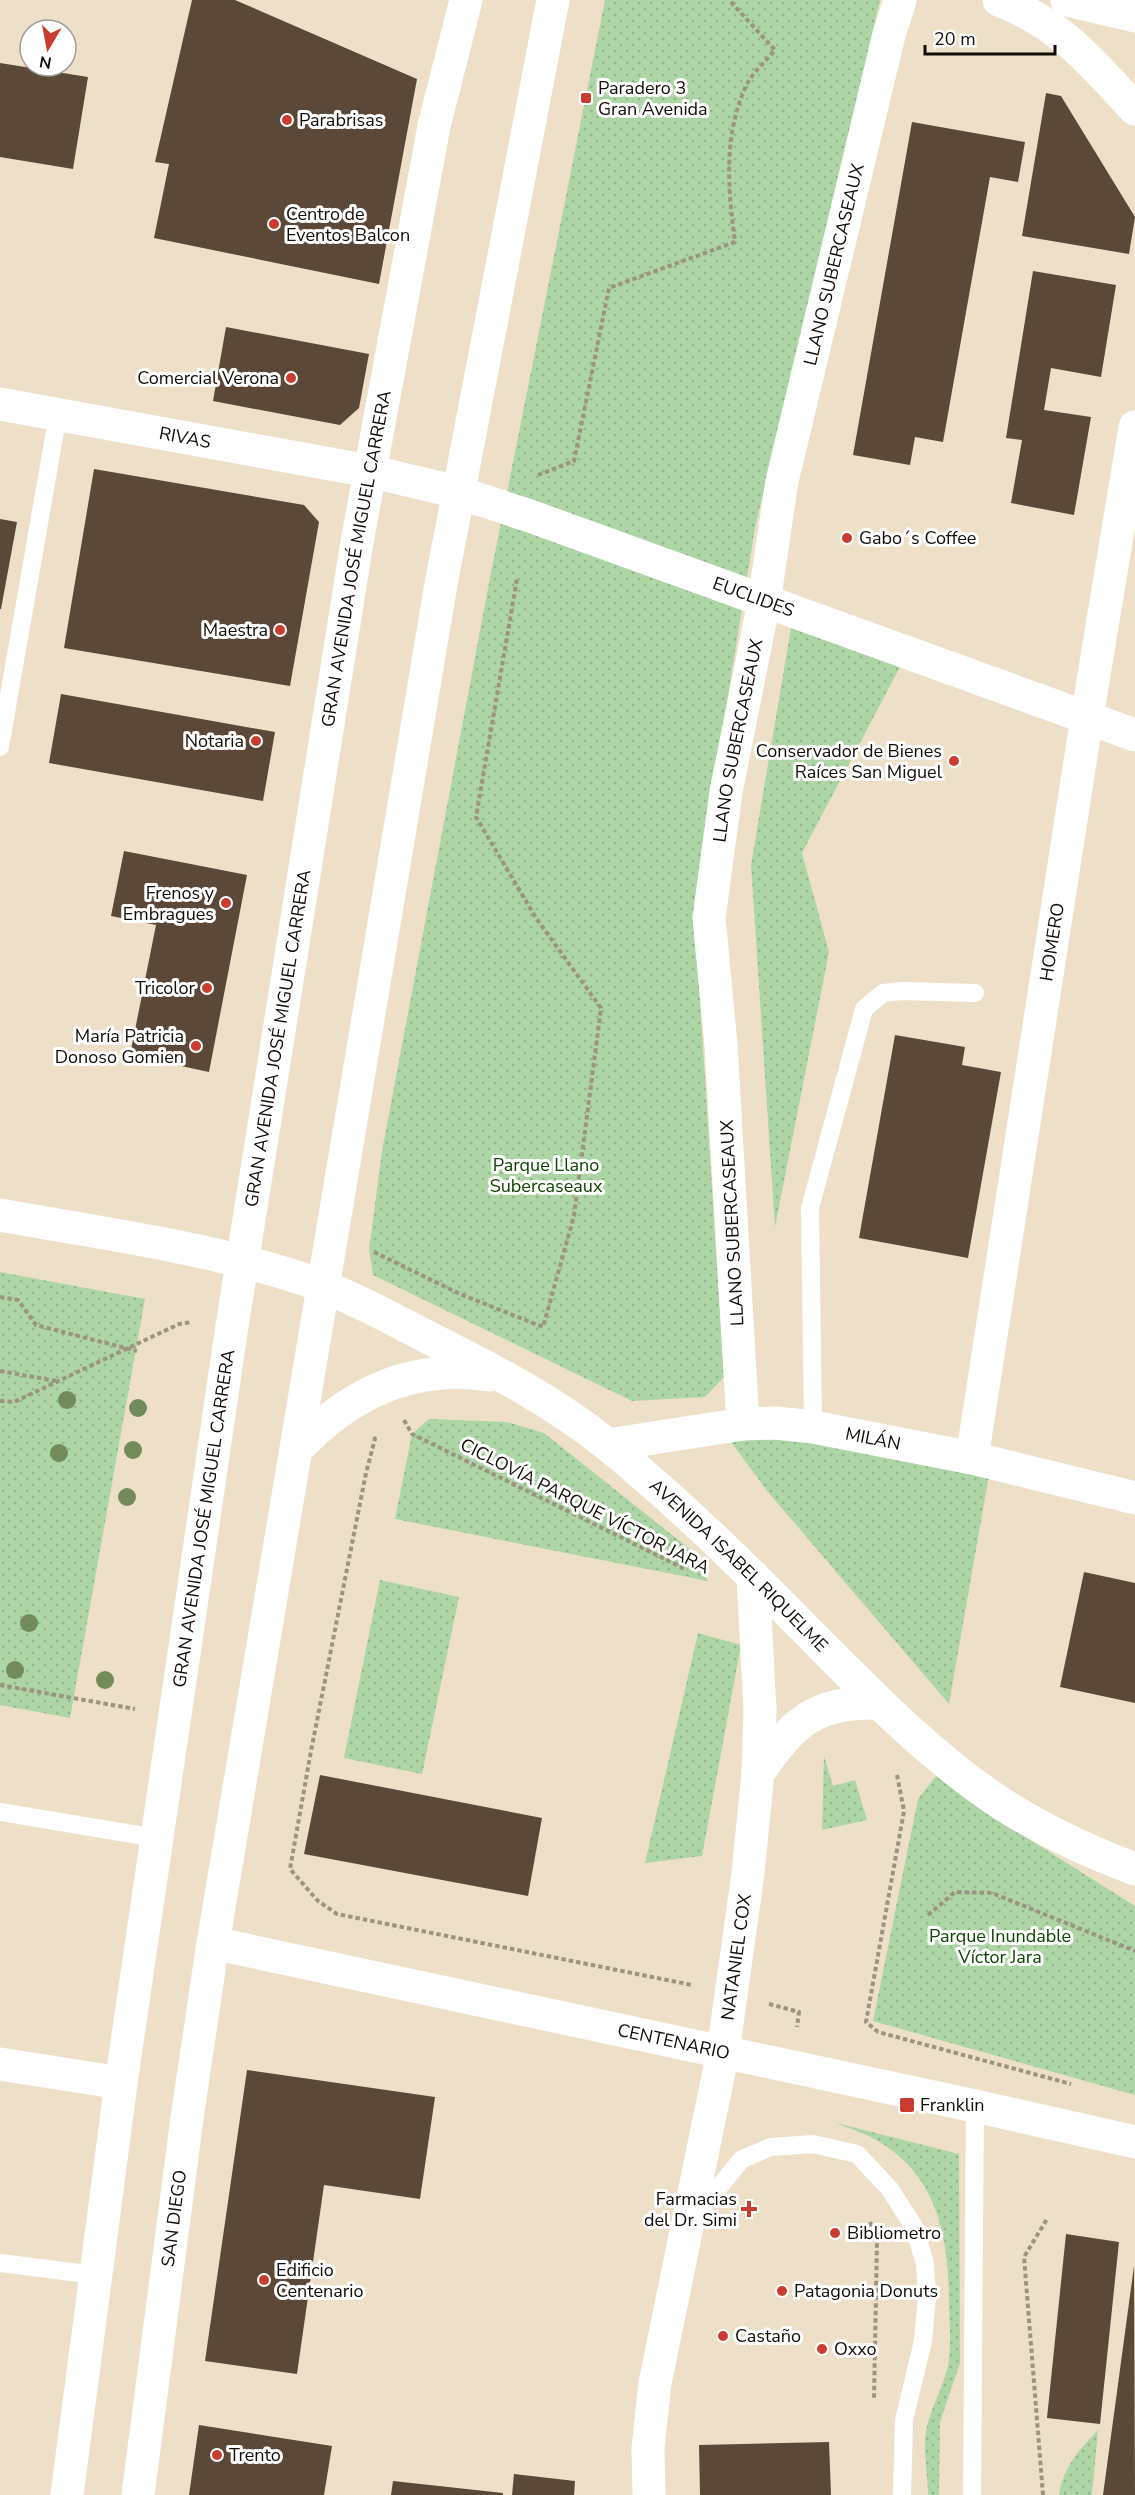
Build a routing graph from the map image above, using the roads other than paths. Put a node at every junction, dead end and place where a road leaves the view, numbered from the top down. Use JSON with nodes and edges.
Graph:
{"nodes":[{"id":1,"x":466,"y":0,"type":"edge"},
{"id":2,"x":553,"y":0,"type":"edge"},
{"id":3,"x":900,"y":0,"type":"edge"},
{"id":4,"x":1067,"y":0,"type":"edge"},
{"id":5,"x":1011,"y":5,"type":"edge"},
{"id":6,"x":1135,"y":16,"type":"edge"},
{"id":7,"x":1135,"y":109,"type":"edge"},
{"id":8,"x":0,"y":404,"type":"edge"},
{"id":9,"x":58,"y":414,"type":"junction"},
{"id":10,"x":1135,"y":428,"type":"edge"},
{"id":11,"x":369,"y":471,"type":"junction"},
{"id":12,"x":458,"y":492,"type":"junction"},
{"id":13,"x":765,"y":602,"type":"junction"},
{"id":14,"x":1087,"y":717,"type":"junction"},
{"id":15,"x":1135,"y":735,"type":"edge"},
{"id":16,"x":0,"y":747,"type":"edge"},
{"id":17,"x":975,"y":993,"type":"dead end"},
{"id":18,"x":0,"y":1215,"type":"edge"},
{"id":19,"x":243,"y":1262,"type":"junction"},
{"id":20,"x":323,"y":1286,"type":"junction"},
{"id":21,"x":507,"y":1378,"type":"junction"},
{"id":22,"x":743,"y":1424,"type":"junction"},
{"id":23,"x":813,"y":1427,"type":"junction"},
{"id":24,"x":608,"y":1445,"type":"junction"},
{"id":25,"x":296,"y":1450,"type":"junction"},
{"id":26,"x":972,"y":1458,"type":"junction"},
{"id":27,"x":1135,"y":1498,"type":"edge"},
{"id":28,"x":753,"y":1576,"type":"junction"},
{"id":29,"x":879,"y":1703,"type":"junction"},
{"id":30,"x":758,"y":1773,"type":"junction"},
{"id":31,"x":0,"y":1812,"type":"edge"},
{"id":32,"x":156,"y":1838,"type":"junction"},
{"id":33,"x":1135,"y":1869,"type":"edge"},
{"id":34,"x":213,"y":1942,"type":"junction"},
{"id":35,"x":723,"y":2052,"type":"junction"},
{"id":36,"x":0,"y":2064,"type":"edge"},
{"id":37,"x":121,"y":2083,"type":"junction"},
{"id":38,"x":975,"y":2106,"type":"junction"},
{"id":39,"x":1135,"y":2142,"type":"edge"},
{"id":40,"x":690,"y":2222,"type":"junction"},
{"id":41,"x":0,"y":2263,"type":"edge"},
{"id":42,"x":96,"y":2275,"type":"junction"},
{"id":43,"x":67,"y":2495,"type":"edge"},
{"id":44,"x":138,"y":2495,"type":"edge"},
{"id":45,"x":648,"y":2495,"type":"edge"},
{"id":46,"x":902,"y":2495,"type":"edge"},
{"id":47,"x":972,"y":2495,"type":"edge"}],
"edges":[{"from":1,"to":11,"type":"main road","name":"GRAN AVENIDA JOSÉ MIGUEL CARRERA"},
{"from":2,"to":12,"type":"main road"},
{"from":3,"to":13,"type":"main road","name":"LLANO SUBERCASEAUX"},
{"from":4,"to":6,"type":"main road"},
{"from":5,"to":7,"type":"main road"},
{"from":8,"to":9,"type":"main road","name":"RIVAS"},
{"from":9,"to":11,"type":"main road","name":"RIVAS"},
{"from":9,"to":16,"type":"lane"},
{"from":10,"to":14,"type":"main road","name":"HOMERO"},
{"from":11,"to":12,"type":"main road","name":"EUCLIDES"},
{"from":11,"to":19,"type":"main road","name":"GRAN AVENIDA JOSÉ MIGUEL CARRERA"},
{"from":12,"to":13,"type":"main road","name":"EUCLIDES"},
{"from":12,"to":20,"type":"main road"},
{"from":13,"to":14,"type":"main road","name":"EUCLIDES"},
{"from":13,"to":22,"type":"main road","name":"LLANO SUBERCASEAUX"},
{"from":14,"to":15,"type":"main road","name":"EUCLIDES"},
{"from":14,"to":26,"type":"main road","name":"HOMERO"},
{"from":17,"to":23,"type":"lane"},
{"from":18,"to":19,"type":"main road","name":"AVENIDA ISABEL RIQUELME"},
{"from":19,"to":20,"type":"main road","name":"AVENIDA ISABEL RIQUELME"},
{"from":19,"to":32,"type":"main road","name":"GRAN AVENIDA JOSÉ MIGUEL CARRERA"},
{"from":20,"to":21,"type":"main road","name":"AVENIDA ISABEL RIQUELME"},
{"from":20,"to":25,"type":"main road"},
{"from":21,"to":24,"type":"main road","name":"AVENIDA ISABEL RIQUELME"},
{"from":21,"to":25,"type":"main road"},
{"from":22,"to":23,"type":"main road","name":"MILÁN"},
{"from":22,"to":24,"type":"main road","name":"MILÁN"},
{"from":23,"to":26,"type":"main road","name":"MILÁN"},
{"from":24,"to":28,"type":"main road","name":"AVENIDA ISABEL RIQUELME"},
{"from":25,"to":34,"type":"main road"},
{"from":26,"to":27,"type":"main road","name":"MILÁN"},
{"from":28,"to":29,"type":"main road","name":"AVENIDA ISABEL RIQUELME"},
{"from":28,"to":30,"type":"main road","name":"NATANIEL COX"},
{"from":29,"to":30,"type":"main road","name":"NATANIEL COX"},
{"from":29,"to":33,"type":"main road","name":"AVENIDA ISABEL RIQUELME"},
{"from":30,"to":35,"type":"main road","name":"NATANIEL COX"},
{"from":31,"to":32,"type":"lane"},
{"from":32,"to":37,"type":"main road","name":"GRAN AVENIDA JOSÉ MIGUEL CARRERA"},
{"from":34,"to":35,"type":"main road","name":"CENTENARIO"},
{"from":34,"to":44,"type":"main road","name":"SAN DIEGO"},
{"from":35,"to":38,"type":"main road","name":"CENTENARIO"},
{"from":35,"to":40,"type":"main road","name":"NATANIEL COX"},
{"from":36,"to":37,"type":"main road"},
{"from":37,"to":42,"type":"main road"},
{"from":38,"to":39,"type":"main road","name":"CENTENARIO"},
{"from":38,"to":47,"type":"lane"},
{"from":40,"to":45,"type":"main road","name":"NATANIEL COX"},
{"from":40,"to":46,"type":"lane"},
{"from":41,"to":42,"type":"lane"},
{"from":42,"to":43,"type":"main road"}]}
